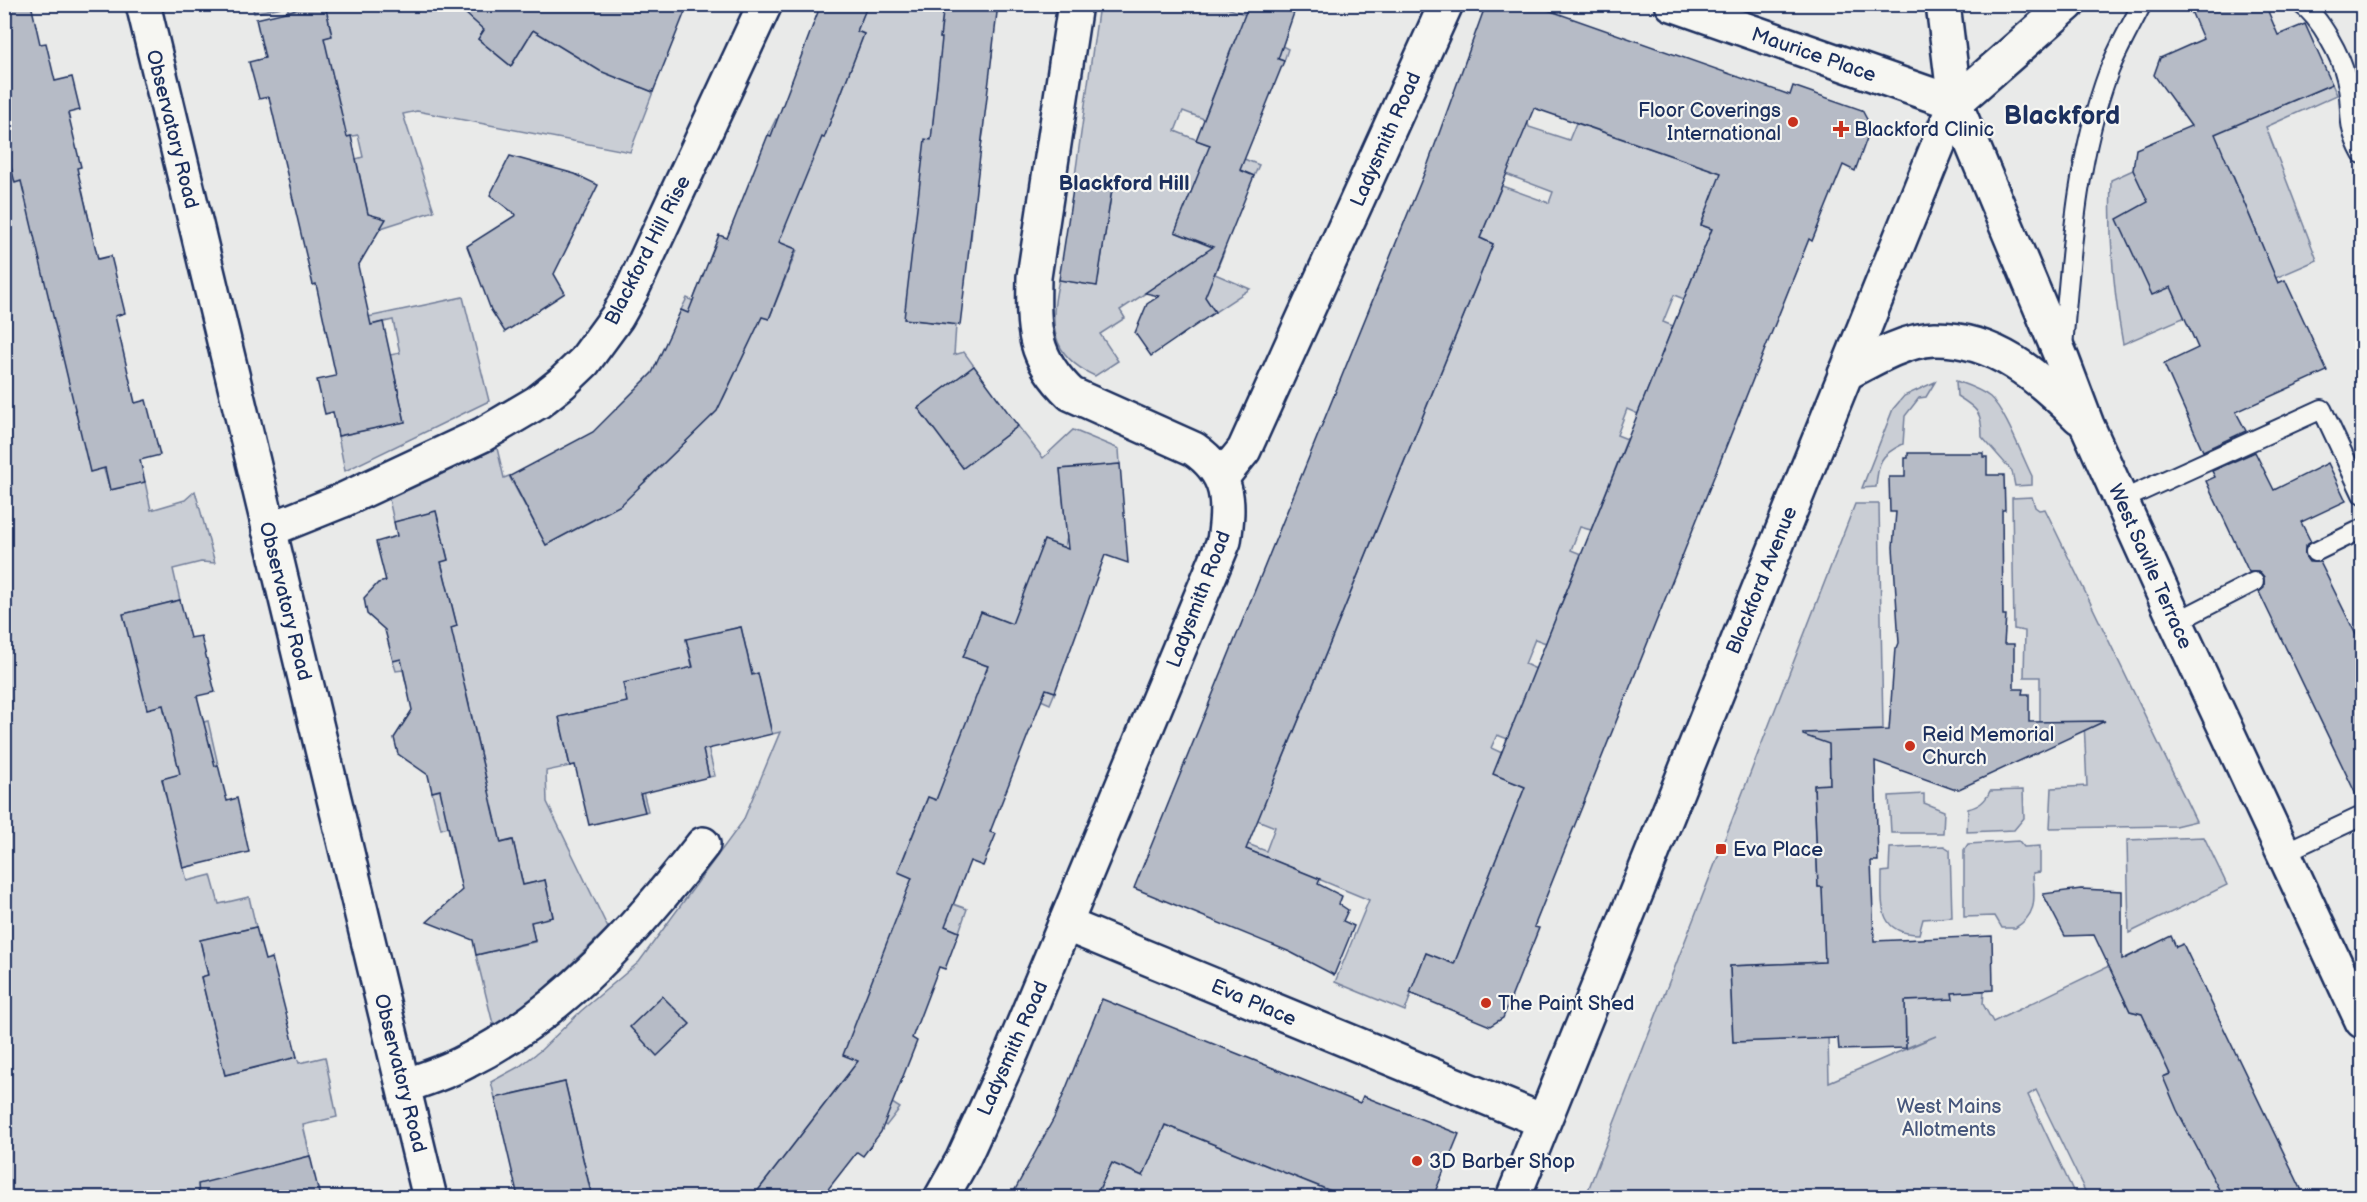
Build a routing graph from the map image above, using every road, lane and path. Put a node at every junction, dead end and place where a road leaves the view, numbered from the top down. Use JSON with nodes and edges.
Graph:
{"nodes":[{"id":1,"x":143,"y":4,"type":"edge"},
{"id":2,"x":765,"y":4,"type":"edge"},
{"id":3,"x":1075,"y":4,"type":"edge"},
{"id":4,"x":1446,"y":4,"type":"edge"},
{"id":5,"x":1672,"y":4,"type":"edge"},
{"id":6,"x":1943,"y":4,"type":"edge"},
{"id":7,"x":2068,"y":4,"type":"edge"},
{"id":8,"x":2142,"y":4,"type":"edge"},
{"id":9,"x":2301,"y":4,"type":"edge"},
{"id":10,"x":1955,"y":104,"type":"junction"},
{"id":11,"x":2362,"y":154,"type":"edge"},
{"id":12,"x":2062,"y":359,"type":"junction"},
{"id":13,"x":1845,"y":374,"type":"junction"},
{"id":14,"x":2087,"y":424,"type":"junction"},
{"id":15,"x":1222,"y":477,"type":"junction"},
{"id":16,"x":2362,"y":494,"type":"edge"},
{"id":17,"x":2122,"y":500,"type":"junction"},
{"id":18,"x":2362,"y":529,"type":"edge"},
{"id":19,"x":269,"y":530,"type":"junction"},
{"id":20,"x":2315,"y":552,"type":"dead end"},
{"id":21,"x":2254,"y":582,"type":"dead end"},
{"id":22,"x":2176,"y":622,"type":"junction"},
{"id":23,"x":2362,"y":816,"type":"edge"},
{"id":24,"x":703,"y":844,"type":"dead end"},
{"id":25,"x":2283,"y":853,"type":"junction"},
{"id":26,"x":1065,"y":924,"type":"junction"},
{"id":27,"x":2362,"y":1021,"type":"edge"},
{"id":28,"x":404,"y":1086,"type":"junction"},
{"id":29,"x":1543,"y":1121,"type":"junction"},
{"id":30,"x":430,"y":1197,"type":"edge"},
{"id":31,"x":941,"y":1197,"type":"edge"},
{"id":32,"x":1513,"y":1197,"type":"edge"}],
"edges":[{"from":1,"to":19,"type":"street","name":"Observatory Road"},
{"from":2,"to":19,"type":"street","name":"Blackford Hill Rise"},
{"from":3,"to":15,"type":"street"},
{"from":4,"to":15,"type":"street","name":"Ladysmith Road"},
{"from":5,"to":10,"type":"street","name":"Maurice Place"},
{"from":6,"to":10,"type":"street"},
{"from":7,"to":10,"type":"street","name":"Blackford Avenue"},
{"from":8,"to":12,"type":"lane"},
{"from":9,"to":11,"type":"lane"},
{"from":10,"to":12,"type":"street","name":"West Savile Terrace"},
{"from":10,"to":13,"type":"street","name":"Blackford Avenue"},
{"from":12,"to":14,"type":"street","name":"West Savile Terrace"},
{"from":13,"to":14,"type":"street"},
{"from":13,"to":29,"type":"street","name":"Blackford Avenue"},
{"from":14,"to":17,"type":"street","name":"West Savile Terrace"},
{"from":15,"to":26,"type":"street","name":"Ladysmith Road"},
{"from":16,"to":17,"type":"lane"},
{"from":17,"to":22,"type":"street","name":"West Savile Terrace"},
{"from":18,"to":20,"type":"lane"},
{"from":19,"to":28,"type":"street","name":"Observatory Road"},
{"from":21,"to":22,"type":"lane"},
{"from":22,"to":25,"type":"street","name":"West Savile Terrace"},
{"from":23,"to":25,"type":"lane"},
{"from":24,"to":28,"type":"street"},
{"from":25,"to":27,"type":"street","name":"West Savile Terrace"},
{"from":26,"to":29,"type":"street","name":"Eva Place"},
{"from":26,"to":31,"type":"street","name":"Ladysmith Road"},
{"from":28,"to":30,"type":"street","name":"Observatory Road"},
{"from":29,"to":32,"type":"street","name":"Blackford Avenue"}]}
